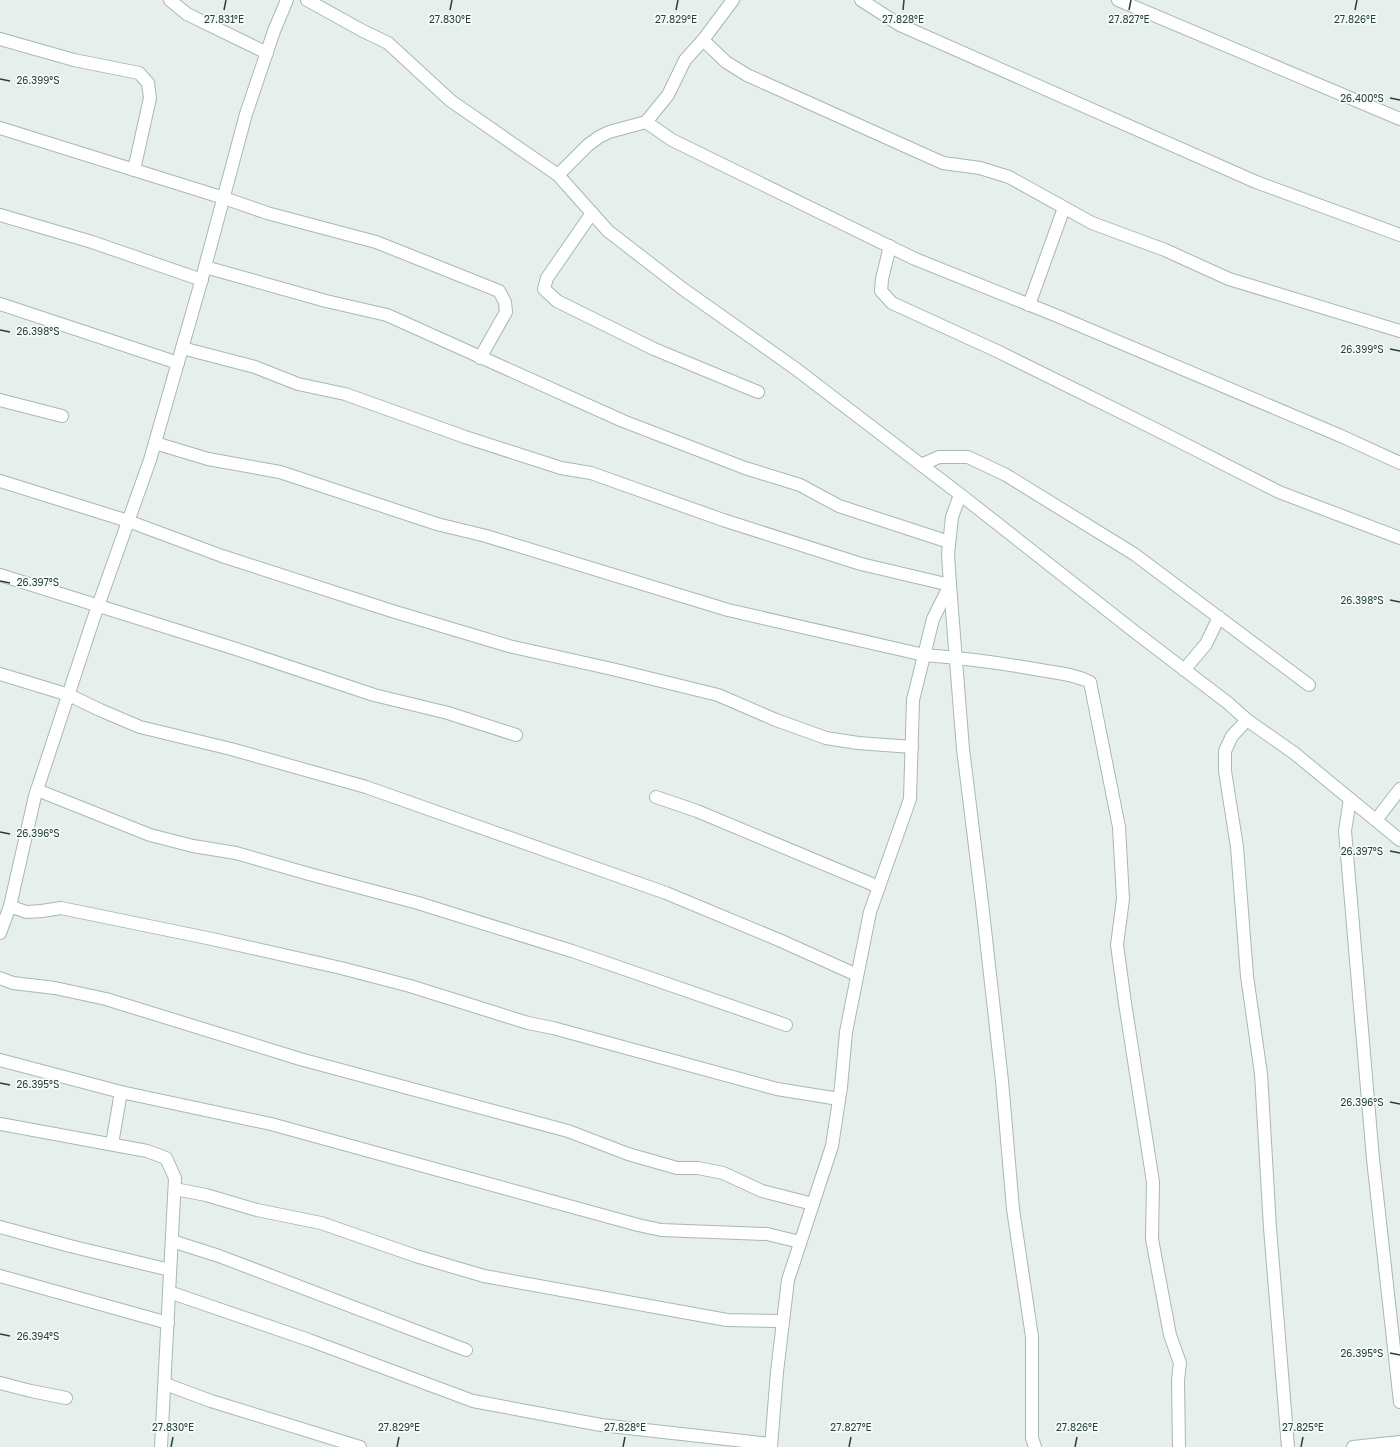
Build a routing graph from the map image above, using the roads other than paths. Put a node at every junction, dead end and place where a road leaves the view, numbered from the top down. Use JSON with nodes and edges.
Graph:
{"nodes":[{"id":1,"x":170,"y":0,"type":"edge"},
{"id":2,"x":287,"y":0,"type":"edge"},
{"id":3,"x":307,"y":0,"type":"edge"},
{"id":4,"x":733,"y":0,"type":"edge"},
{"id":5,"x":861,"y":0,"type":"edge"},
{"id":6,"x":1118,"y":0,"type":"edge"},
{"id":7,"x":0,"y":39,"type":"edge"},
{"id":8,"x":702,"y":40,"type":"junction"},
{"id":9,"x":267,"y":53,"type":"junction"},
{"id":10,"x":1400,"y":119,"type":"edge"},
{"id":11,"x":646,"y":122,"type":"junction"},
{"id":12,"x":0,"y":128,"type":"edge"},
{"id":13,"x":134,"y":170,"type":"junction"},
{"id":14,"x":558,"y":175,"type":"junction"},
{"id":15,"x":224,"y":198,"type":"junction"},
{"id":16,"x":1064,"y":208,"type":"junction"},
{"id":17,"x":592,"y":213,"type":"junction"},
{"id":18,"x":0,"y":215,"type":"edge"},
{"id":19,"x":1400,"y":235,"type":"edge"},
{"id":20,"x":890,"y":246,"type":"junction"},
{"id":21,"x":205,"y":268,"type":"junction"},
{"id":22,"x":202,"y":280,"type":"junction"},
{"id":23,"x":0,"y":304,"type":"edge"},
{"id":24,"x":1029,"y":305,"type":"junction"},
{"id":25,"x":1400,"y":331,"type":"edge"},
{"id":26,"x":182,"y":348,"type":"junction"},
{"id":27,"x":480,"y":358,"type":"junction"},
{"id":28,"x":178,"y":363,"type":"junction"},
{"id":29,"x":758,"y":392,"type":"dead end"},
{"id":30,"x":0,"y":400,"type":"edge"},
{"id":31,"x":62,"y":416,"type":"dead end"},
{"id":32,"x":155,"y":443,"type":"junction"},
{"id":33,"x":1400,"y":463,"type":"edge"},
{"id":34,"x":921,"y":465,"type":"junction"},
{"id":35,"x":0,"y":481,"type":"edge"},
{"id":36,"x":960,"y":495,"type":"junction"},
{"id":37,"x":128,"y":521,"type":"junction"},
{"id":38,"x":1400,"y":538,"type":"edge"},
{"id":39,"x":949,"y":542,"type":"junction"},
{"id":40,"x":0,"y":575,"type":"edge"},
{"id":41,"x":950,"y":585,"type":"junction"},
{"id":42,"x":99,"y":605,"type":"junction"},
{"id":43,"x":1219,"y":617,"type":"junction"},
{"id":44,"x":924,"y":655,"type":"junction"},
{"id":45,"x":956,"y":657,"type":"junction"},
{"id":46,"x":1184,"y":670,"type":"junction"},
{"id":47,"x":0,"y":674,"type":"edge"},
{"id":48,"x":1309,"y":685,"type":"dead end"},
{"id":49,"x":68,"y":695,"type":"junction"},
{"id":50,"x":1247,"y":720,"type":"junction"},
{"id":51,"x":516,"y":735,"type":"dead end"},
{"id":52,"x":912,"y":746,"type":"junction"},
{"id":53,"x":1400,"y":789,"type":"edge"},
{"id":54,"x":38,"y":790,"type":"junction"},
{"id":55,"x":656,"y":797,"type":"dead end"},
{"id":56,"x":1350,"y":799,"type":"junction"},
{"id":57,"x":1376,"y":820,"type":"junction"},
{"id":58,"x":1400,"y":840,"type":"edge"},
{"id":59,"x":879,"y":887,"type":"junction"},
{"id":60,"x":10,"y":906,"type":"junction"},
{"id":61,"x":0,"y":933,"type":"edge"},
{"id":62,"x":857,"y":975,"type":"junction"},
{"id":63,"x":0,"y":978,"type":"edge"},
{"id":64,"x":786,"y":1025,"type":"dead end"},
{"id":65,"x":0,"y":1060,"type":"edge"},
{"id":66,"x":121,"y":1092,"type":"junction"},
{"id":67,"x":839,"y":1099,"type":"junction"},
{"id":68,"x":0,"y":1124,"type":"edge"},
{"id":69,"x":112,"y":1144,"type":"junction"},
{"id":70,"x":175,"y":1189,"type":"junction"},
{"id":71,"x":813,"y":1204,"type":"junction"},
{"id":72,"x":0,"y":1227,"type":"edge"},
{"id":73,"x":172,"y":1241,"type":"junction"},
{"id":74,"x":800,"y":1242,"type":"junction"},
{"id":75,"x":170,"y":1270,"type":"junction"},
{"id":76,"x":0,"y":1276,"type":"edge"},
{"id":77,"x":169,"y":1292,"type":"junction"},
{"id":78,"x":782,"y":1321,"type":"junction"},
{"id":79,"x":168,"y":1322,"type":"junction"},
{"id":80,"x":466,"y":1350,"type":"dead end"},
{"id":81,"x":0,"y":1383,"type":"edge"},
{"id":82,"x":164,"y":1384,"type":"junction"},
{"id":83,"x":66,"y":1398,"type":"dead end"},
{"id":84,"x":1400,"y":1402,"type":"edge"},
{"id":85,"x":1400,"y":1442,"type":"edge"},
{"id":86,"x":771,"y":1446,"type":"edge"},
{"id":87,"x":161,"y":1447,"type":"edge"},
{"id":88,"x":360,"y":1447,"type":"edge"},
{"id":89,"x":1035,"y":1447,"type":"edge"},
{"id":90,"x":1179,"y":1447,"type":"edge"},
{"id":91,"x":1288,"y":1447,"type":"edge"},
{"id":92,"x":1353,"y":1447,"type":"edge"}],
"edges":[{"from":1,"to":9,"type":"street"},
{"from":2,"to":9,"type":"street"},
{"from":3,"to":14,"type":"street"},
{"from":4,"to":8,"type":"street"},
{"from":5,"to":19,"type":"street"},
{"from":6,"to":10,"type":"street"},
{"from":7,"to":13,"type":"street"},
{"from":8,"to":11,"type":"street"},
{"from":8,"to":16,"type":"street"},
{"from":9,"to":15,"type":"street"},
{"from":11,"to":14,"type":"street"},
{"from":11,"to":20,"type":"street"},
{"from":12,"to":13,"type":"street"},
{"from":13,"to":15,"type":"street"},
{"from":14,"to":17,"type":"street"},
{"from":15,"to":21,"type":"street"},
{"from":15,"to":27,"type":"street"},
{"from":16,"to":24,"type":"street"},
{"from":16,"to":25,"type":"street"},
{"from":17,"to":29,"type":"street"},
{"from":17,"to":34,"type":"street"},
{"from":18,"to":22,"type":"street"},
{"from":20,"to":24,"type":"street"},
{"from":20,"to":38,"type":"street"},
{"from":21,"to":22,"type":"street"},
{"from":21,"to":27,"type":"street"},
{"from":22,"to":26,"type":"street"},
{"from":23,"to":28,"type":"street"},
{"from":24,"to":33,"type":"street"},
{"from":26,"to":28,"type":"street"},
{"from":26,"to":41,"type":"street"},
{"from":27,"to":39,"type":"street"},
{"from":28,"to":32,"type":"street"},
{"from":30,"to":31,"type":"street"},
{"from":32,"to":37,"type":"street"},
{"from":32,"to":44,"type":"street"},
{"from":34,"to":36,"type":"street"},
{"from":34,"to":43,"type":"street"},
{"from":35,"to":37,"type":"street"},
{"from":36,"to":39,"type":"street"},
{"from":36,"to":46,"type":"street"},
{"from":37,"to":42,"type":"street"},
{"from":37,"to":52,"type":"street"},
{"from":39,"to":41,"type":"street"},
{"from":40,"to":42,"type":"street"},
{"from":41,"to":44,"type":"street"},
{"from":41,"to":45,"type":"street"},
{"from":42,"to":49,"type":"street"},
{"from":42,"to":51,"type":"street"},
{"from":43,"to":46,"type":"street"},
{"from":43,"to":48,"type":"street"},
{"from":44,"to":45,"type":"street"},
{"from":44,"to":52,"type":"street"},
{"from":45,"to":89,"type":"street"},
{"from":45,"to":90,"type":"street"},
{"from":46,"to":50,"type":"street"},
{"from":47,"to":49,"type":"street"},
{"from":49,"to":54,"type":"street"},
{"from":49,"to":62,"type":"street"},
{"from":50,"to":56,"type":"street"},
{"from":50,"to":91,"type":"street"},
{"from":52,"to":59,"type":"street"},
{"from":53,"to":57,"type":"street"},
{"from":54,"to":60,"type":"street"},
{"from":54,"to":64,"type":"street"},
{"from":55,"to":59,"type":"street"},
{"from":56,"to":57,"type":"street"},
{"from":56,"to":84,"type":"street"},
{"from":57,"to":58,"type":"street"},
{"from":59,"to":62,"type":"street"},
{"from":60,"to":61,"type":"street"},
{"from":60,"to":67,"type":"street"},
{"from":62,"to":67,"type":"street"},
{"from":63,"to":71,"type":"street"},
{"from":65,"to":66,"type":"street"},
{"from":66,"to":69,"type":"street"},
{"from":66,"to":74,"type":"street"},
{"from":67,"to":71,"type":"street"},
{"from":68,"to":69,"type":"street"},
{"from":69,"to":70,"type":"street"},
{"from":70,"to":73,"type":"street"},
{"from":70,"to":78,"type":"street"},
{"from":71,"to":74,"type":"street"},
{"from":72,"to":75,"type":"street"},
{"from":73,"to":75,"type":"street"},
{"from":73,"to":80,"type":"street"},
{"from":74,"to":78,"type":"street"},
{"from":75,"to":77,"type":"street"},
{"from":76,"to":79,"type":"street"},
{"from":77,"to":79,"type":"street"},
{"from":77,"to":86,"type":"street"},
{"from":78,"to":86,"type":"street"},
{"from":79,"to":82,"type":"street"},
{"from":81,"to":83,"type":"street"},
{"from":82,"to":87,"type":"street"},
{"from":82,"to":88,"type":"street"},
{"from":85,"to":92,"type":"street"}]}
